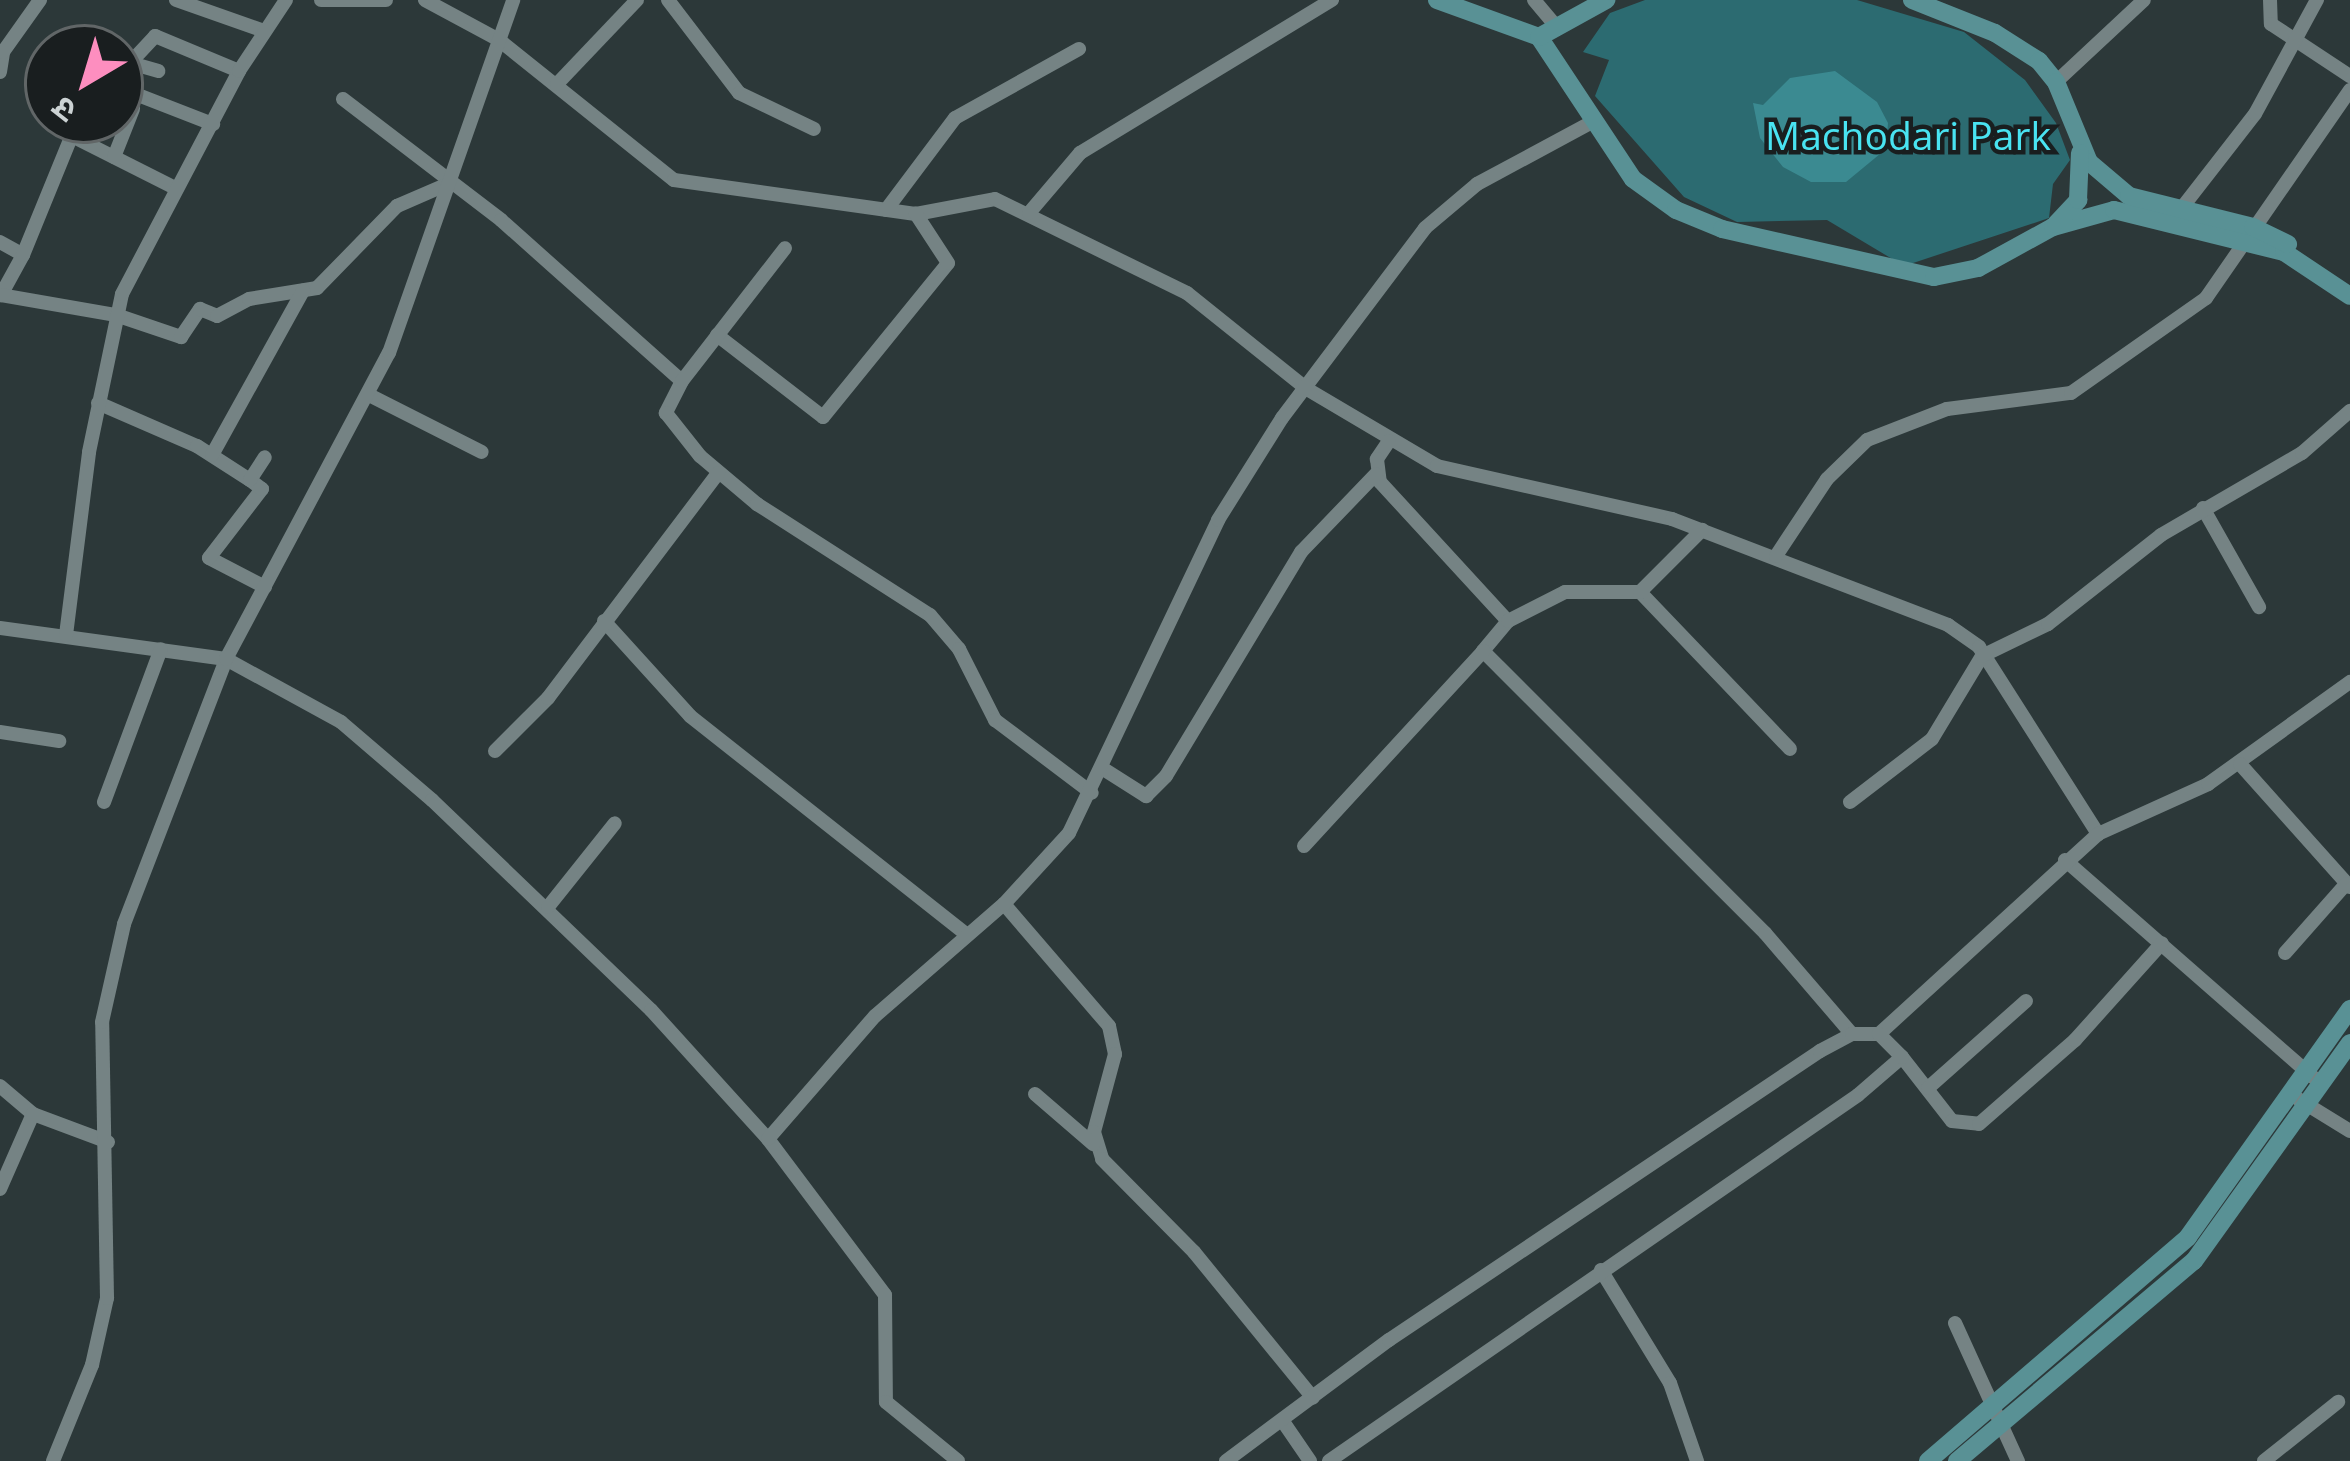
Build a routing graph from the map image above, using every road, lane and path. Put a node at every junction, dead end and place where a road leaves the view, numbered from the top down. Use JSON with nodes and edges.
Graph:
{"nodes":[{"id":1,"x":40,"y":0,"type":"edge"},
{"id":2,"x":176,"y":0,"type":"edge"},
{"id":3,"x":286,"y":0,"type":"edge"},
{"id":4,"x":321,"y":0,"type":"edge"},
{"id":5,"x":386,"y":0,"type":"edge"},
{"id":6,"x":425,"y":0,"type":"edge"},
{"id":7,"x":512,"y":0,"type":"edge"},
{"id":8,"x":637,"y":0,"type":"edge"},
{"id":9,"x":668,"y":0,"type":"edge"},
{"id":10,"x":1332,"y":0,"type":"edge"},
{"id":11,"x":1437,"y":0,"type":"edge"},
{"id":12,"x":1534,"y":0,"type":"edge"},
{"id":13,"x":1606,"y":0,"type":"edge"},
{"id":14,"x":1912,"y":0,"type":"edge"},
{"id":15,"x":2144,"y":0,"type":"edge"},
{"id":16,"x":2270,"y":0,"type":"edge"},
{"id":17,"x":2317,"y":0,"type":"edge"},
{"id":18,"x":264,"y":32,"type":"junction"},
{"id":19,"x":1548,"y":32,"type":"junction"},
{"id":20,"x":2292,"y":38,"type":"junction"},
{"id":21,"x":499,"y":40,"type":"junction"},
{"id":22,"x":144,"y":45,"type":"edge"},
{"id":23,"x":1078,"y":49,"type":"dead end"},
{"id":24,"x":1,"y":51,"type":"edge"},
{"id":25,"x":144,"y":66,"type":"edge"},
{"id":26,"x":158,"y":70,"type":"dead end"},
{"id":27,"x":238,"y":71,"type":"junction"},
{"id":28,"x":0,"y":72,"type":"edge"},
{"id":29,"x":2350,"y":76,"type":"edge"},
{"id":30,"x":2056,"y":82,"type":"junction"},
{"id":31,"x":556,"y":84,"type":"junction"},
{"id":32,"x":2350,"y":90,"type":"edge"},
{"id":33,"x":144,"y":97,"type":"edge"},
{"id":34,"x":343,"y":99,"type":"dead end"},
{"id":35,"x":1592,"y":122,"type":"junction"},
{"id":36,"x":213,"y":124,"type":"junction"},
{"id":37,"x":814,"y":129,"type":"dead end"},
{"id":38,"x":2078,"y":136,"type":"junction"},
{"id":39,"x":69,"y":144,"type":"edge"},
{"id":40,"x":88,"y":144,"type":"edge"},
{"id":41,"x":119,"y":144,"type":"edge"},
{"id":42,"x":114,"y":157,"type":"junction"},
{"id":43,"x":444,"y":180,"type":"junction"},
{"id":44,"x":175,"y":188,"type":"junction"},
{"id":45,"x":2180,"y":209,"type":"junction"},
{"id":46,"x":886,"y":210,"type":"junction"},
{"id":47,"x":1029,"y":213,"type":"junction"},
{"id":48,"x":916,"y":214,"type":"junction"},
{"id":49,"x":2053,"y":226,"type":"junction"},
{"id":50,"x":2249,"y":233,"type":"junction"},
{"id":51,"x":0,"y":242,"type":"edge"},
{"id":52,"x":784,"y":248,"type":"dead end"},
{"id":53,"x":23,"y":255,"type":"junction"},
{"id":54,"x":2350,"y":282,"type":"edge"},
{"id":55,"x":303,"y":291,"type":"junction"},
{"id":56,"x":0,"y":295,"type":"edge"},
{"id":57,"x":2350,"y":296,"type":"edge"},
{"id":58,"x":116,"y":315,"type":"junction"},
{"id":59,"x":717,"y":335,"type":"junction"},
{"id":60,"x":682,"y":381,"type":"junction"},
{"id":61,"x":1307,"y":389,"type":"junction"},
{"id":62,"x":370,"y":396,"type":"junction"},
{"id":63,"x":98,"y":403,"type":"junction"},
{"id":64,"x":2350,"y":411,"type":"edge"},
{"id":65,"x":1389,"y":441,"type":"junction"},
{"id":66,"x":482,"y":452,"type":"dead end"},
{"id":67,"x":212,"y":455,"type":"junction"},
{"id":68,"x":265,"y":457,"type":"dead end"},
{"id":69,"x":718,"y":473,"type":"junction"},
{"id":70,"x":1376,"y":474,"type":"junction"},
{"id":71,"x":250,"y":480,"type":"junction"},
{"id":72,"x":2203,"y":508,"type":"junction"},
{"id":73,"x":1702,"y":530,"type":"junction"},
{"id":74,"x":1776,"y":556,"type":"junction"},
{"id":75,"x":265,"y":587,"type":"junction"},
{"id":76,"x":1640,"y":592,"type":"junction"},
{"id":77,"x":2258,"y":607,"type":"dead end"},
{"id":78,"x":1508,"y":621,"type":"junction"},
{"id":79,"x":604,"y":622,"type":"junction"},
{"id":80,"x":0,"y":628,"type":"edge"},
{"id":81,"x":66,"y":635,"type":"junction"},
{"id":82,"x":161,"y":650,"type":"junction"},
{"id":83,"x":1483,"y":651,"type":"junction"},
{"id":84,"x":1982,"y":656,"type":"junction"},
{"id":85,"x":226,"y":659,"type":"junction"},
{"id":86,"x":2350,"y":682,"type":"edge"},
{"id":87,"x":0,"y":732,"type":"edge"},
{"id":88,"x":59,"y":741,"type":"dead end"},
{"id":89,"x":1790,"y":749,"type":"dead end"},
{"id":90,"x":495,"y":751,"type":"dead end"},
{"id":91,"x":2240,"y":764,"type":"junction"},
{"id":92,"x":1106,"y":770,"type":"junction"},
{"id":93,"x":1092,"y":793,"type":"junction"},
{"id":94,"x":104,"y":802,"type":"dead end"},
{"id":95,"x":1850,"y":802,"type":"dead end"},
{"id":96,"x":615,"y":823,"type":"dead end"},
{"id":97,"x":2098,"y":835,"type":"junction"},
{"id":98,"x":1304,"y":846,"type":"dead end"},
{"id":99,"x":2065,"y":860,"type":"junction"},
{"id":100,"x":2348,"y":886,"type":"edge"},
{"id":101,"x":1004,"y":904,"type":"junction"},
{"id":102,"x":548,"y":907,"type":"junction"},
{"id":103,"x":966,"y":934,"type":"junction"},
{"id":104,"x":2162,"y":943,"type":"junction"},
{"id":105,"x":2285,"y":953,"type":"dead end"},
{"id":106,"x":2026,"y":1000,"type":"dead end"},
{"id":107,"x":2350,"y":1009,"type":"edge"},
{"id":108,"x":1852,"y":1034,"type":"junction"},
{"id":109,"x":1879,"y":1034,"type":"junction"},
{"id":110,"x":2350,"y":1043,"type":"edge"},
{"id":111,"x":1902,"y":1057,"type":"junction"},
{"id":112,"x":2306,"y":1071,"type":"junction"},
{"id":113,"x":2322,"y":1083,"type":"junction"},
{"id":114,"x":0,"y":1086,"type":"edge"},
{"id":115,"x":1928,"y":1088,"type":"junction"},
{"id":116,"x":2289,"y":1093,"type":"junction"},
{"id":117,"x":1035,"y":1094,"type":"dead end"},
{"id":118,"x":2307,"y":1105,"type":"junction"},
{"id":119,"x":32,"y":1114,"type":"junction"},
{"id":120,"x":2350,"y":1131,"type":"edge"},
{"id":121,"x":768,"y":1138,"type":"junction"},
{"id":122,"x":107,"y":1142,"type":"junction"},
{"id":123,"x":1096,"y":1148,"type":"junction"},
{"id":124,"x":0,"y":1189,"type":"edge"},
{"id":125,"x":1601,"y":1270,"type":"junction"},
{"id":126,"x":1955,"y":1323,"type":"dead end"},
{"id":127,"x":1313,"y":1398,"type":"junction"},
{"id":128,"x":2338,"y":1402,"type":"dead end"},
{"id":129,"x":1989,"y":1408,"type":"junction"},
{"id":130,"x":1284,"y":1423,"type":"junction"},
{"id":131,"x":2000,"y":1426,"type":"junction"},
{"id":132,"x":53,"y":1461,"type":"edge"},
{"id":133,"x":958,"y":1461,"type":"edge"},
{"id":134,"x":1226,"y":1461,"type":"edge"},
{"id":135,"x":1310,"y":1461,"type":"edge"},
{"id":136,"x":1330,"y":1461,"type":"edge"},
{"id":137,"x":1697,"y":1461,"type":"edge"},
{"id":138,"x":1928,"y":1461,"type":"edge"},
{"id":139,"x":1957,"y":1461,"type":"edge"},
{"id":140,"x":2018,"y":1461,"type":"edge"},
{"id":141,"x":2264,"y":1461,"type":"edge"}],
"edges":[{"from":1,"to":24,"type":"street"},
{"from":2,"to":18,"type":"street"},
{"from":3,"to":18,"type":"street"},
{"from":4,"to":5,"type":"street"},
{"from":6,"to":21,"type":"street"},
{"from":7,"to":21,"type":"street"},
{"from":8,"to":31,"type":"street"},
{"from":9,"to":37,"type":"street"},
{"from":10,"to":47,"type":"street"},
{"from":11,"to":19,"type":"main road"},
{"from":12,"to":19,"type":"street"},
{"from":13,"to":19,"type":"main road"},
{"from":14,"to":30,"type":"main road"},
{"from":15,"to":30,"type":"street"},
{"from":16,"to":20,"type":"street"},
{"from":17,"to":20,"type":"street"},
{"from":18,"to":27,"type":"street"},
{"from":19,"to":35,"type":"main road"},
{"from":20,"to":29,"type":"street"},
{"from":20,"to":45,"type":"street"},
{"from":21,"to":31,"type":"street"},
{"from":21,"to":43,"type":"street"},
{"from":22,"to":27,"type":"street"},
{"from":23,"to":46,"type":"street"},
{"from":24,"to":28,"type":"street"},
{"from":25,"to":26,"type":"street"},
{"from":27,"to":36,"type":"street"},
{"from":30,"to":38,"type":"main road"},
{"from":31,"to":46,"type":"street"},
{"from":32,"to":50,"type":"street"},
{"from":33,"to":36,"type":"street"},
{"from":34,"to":43,"type":"street"},
{"from":35,"to":49,"type":"main road"},
{"from":35,"to":61,"type":"street"},
{"from":36,"to":44,"type":"street"},
{"from":38,"to":45,"type":"main road"},
{"from":38,"to":49,"type":"main road"},
{"from":39,"to":53,"type":"street"},
{"from":40,"to":42,"type":"street"},
{"from":41,"to":42,"type":"street"},
{"from":42,"to":44,"type":"street"},
{"from":43,"to":55,"type":"street"},
{"from":43,"to":60,"type":"street"},
{"from":43,"to":62,"type":"street"},
{"from":44,"to":58,"type":"street"},
{"from":45,"to":50,"type":"main road"},
{"from":46,"to":48,"type":"street"},
{"from":47,"to":48,"type":"street"},
{"from":47,"to":61,"type":"street"},
{"from":48,"to":59,"type":"street"},
{"from":49,"to":50,"type":"main road"},
{"from":50,"to":54,"type":"main road"},
{"from":50,"to":57,"type":"main road"},
{"from":50,"to":74,"type":"street"},
{"from":51,"to":53,"type":"street"},
{"from":52,"to":59,"type":"street"},
{"from":53,"to":56,"type":"street"},
{"from":55,"to":58,"type":"street"},
{"from":55,"to":67,"type":"street"},
{"from":56,"to":58,"type":"street"},
{"from":58,"to":63,"type":"street"},
{"from":59,"to":60,"type":"street"},
{"from":60,"to":69,"type":"street"},
{"from":61,"to":65,"type":"street"},
{"from":61,"to":92,"type":"street"},
{"from":62,"to":66,"type":"street"},
{"from":62,"to":75,"type":"street"},
{"from":63,"to":67,"type":"street"},
{"from":63,"to":81,"type":"street"},
{"from":64,"to":72,"type":"street"},
{"from":65,"to":70,"type":"street"},
{"from":65,"to":73,"type":"street"},
{"from":67,"to":71,"type":"street"},
{"from":68,"to":71,"type":"street"},
{"from":69,"to":79,"type":"street"},
{"from":69,"to":93,"type":"street"},
{"from":70,"to":78,"type":"street"},
{"from":70,"to":92,"type":"street"},
{"from":71,"to":75,"type":"street"},
{"from":72,"to":77,"type":"street"},
{"from":72,"to":84,"type":"street"},
{"from":73,"to":74,"type":"street"},
{"from":73,"to":76,"type":"street"},
{"from":74,"to":84,"type":"street"},
{"from":75,"to":85,"type":"street"},
{"from":76,"to":78,"type":"street"},
{"from":76,"to":89,"type":"street"},
{"from":78,"to":83,"type":"street"},
{"from":79,"to":90,"type":"street"},
{"from":79,"to":103,"type":"street"},
{"from":80,"to":81,"type":"street"},
{"from":81,"to":82,"type":"street"},
{"from":82,"to":85,"type":"street"},
{"from":82,"to":94,"type":"street"},
{"from":83,"to":98,"type":"street"},
{"from":83,"to":108,"type":"street"},
{"from":84,"to":95,"type":"street"},
{"from":84,"to":97,"type":"street"},
{"from":85,"to":102,"type":"street"},
{"from":85,"to":122,"type":"street"},
{"from":86,"to":91,"type":"street"},
{"from":87,"to":88,"type":"street"},
{"from":91,"to":97,"type":"street"},
{"from":91,"to":100,"type":"street"},
{"from":92,"to":93,"type":"street"},
{"from":93,"to":101,"type":"street"},
{"from":96,"to":102,"type":"street"},
{"from":97,"to":99,"type":"street"},
{"from":99,"to":104,"type":"street"},
{"from":99,"to":109,"type":"street"},
{"from":100,"to":105,"type":"street"},
{"from":101,"to":103,"type":"street"},
{"from":101,"to":123,"type":"street"},
{"from":102,"to":121,"type":"street"},
{"from":103,"to":121,"type":"street"},
{"from":104,"to":112,"type":"street"},
{"from":104,"to":115,"type":"street"},
{"from":106,"to":115,"type":"street"},
{"from":107,"to":112,"type":"main road"},
{"from":108,"to":109,"type":"street"},
{"from":108,"to":127,"type":"street"},
{"from":109,"to":111,"type":"street"},
{"from":110,"to":113,"type":"main road"},
{"from":111,"to":115,"type":"street"},
{"from":111,"to":125,"type":"street"},
{"from":112,"to":113,"type":"street"},
{"from":112,"to":116,"type":"main road"},
{"from":113,"to":118,"type":"main road"},
{"from":114,"to":119,"type":"street"},
{"from":116,"to":118,"type":"street"},
{"from":116,"to":129,"type":"main road"},
{"from":117,"to":123,"type":"street"},
{"from":118,"to":120,"type":"street"},
{"from":118,"to":131,"type":"main road"},
{"from":119,"to":122,"type":"street"},
{"from":119,"to":124,"type":"street"},
{"from":121,"to":133,"type":"street"},
{"from":122,"to":132,"type":"street"},
{"from":123,"to":127,"type":"street"},
{"from":125,"to":136,"type":"street"},
{"from":125,"to":137,"type":"street"},
{"from":126,"to":129,"type":"street"},
{"from":127,"to":130,"type":"street"},
{"from":128,"to":141,"type":"street"},
{"from":129,"to":131,"type":"street"},
{"from":129,"to":138,"type":"main road"},
{"from":130,"to":134,"type":"street"},
{"from":130,"to":135,"type":"street"},
{"from":131,"to":139,"type":"main road"},
{"from":131,"to":140,"type":"street"}]}
